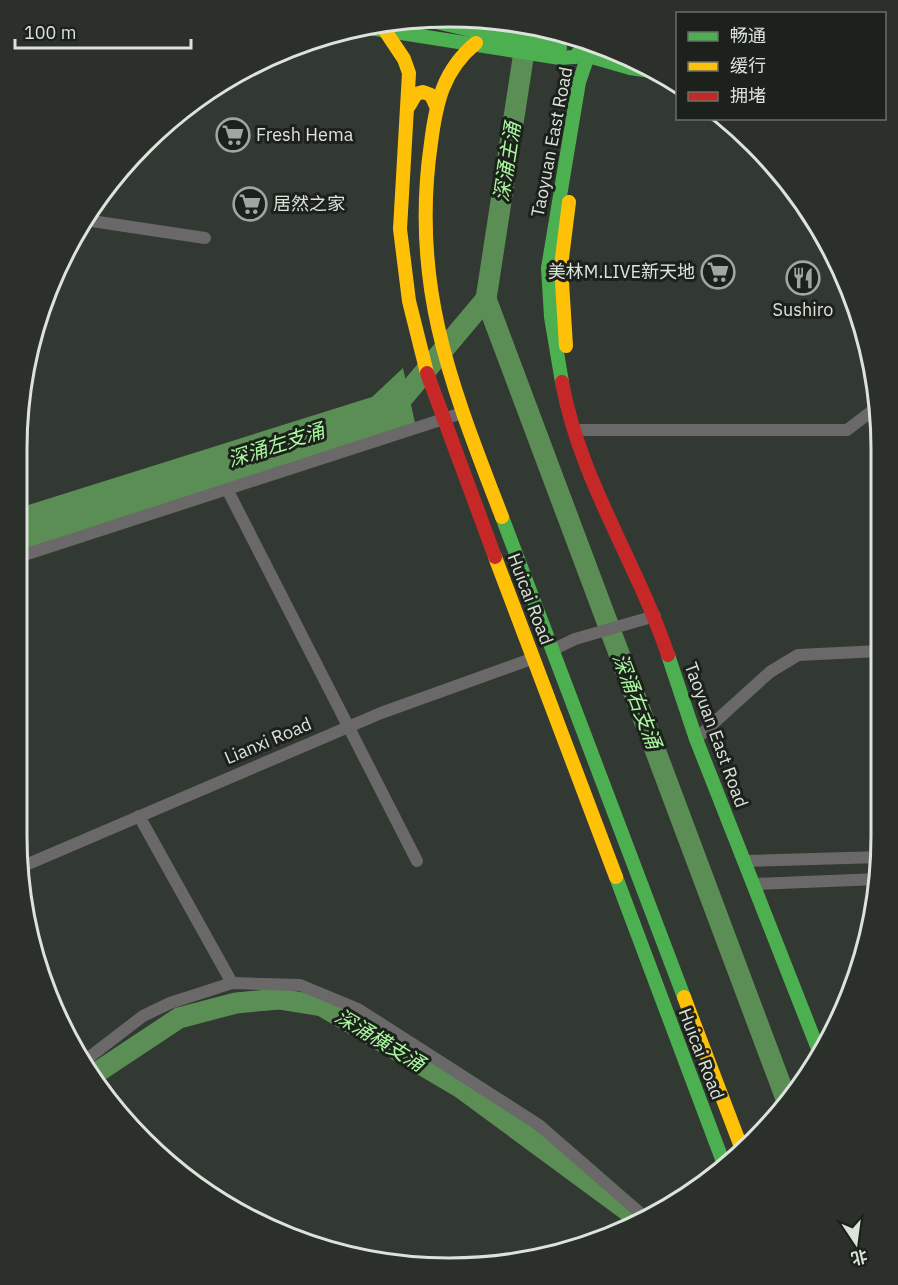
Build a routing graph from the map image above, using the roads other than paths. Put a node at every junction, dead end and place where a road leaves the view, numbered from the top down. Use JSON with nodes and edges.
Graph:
{"nodes":[{"id":1,"x":445,"y":27,"type":"edge"},
{"id":2,"x":386,"y":32,"type":"joint"},
{"id":3,"x":483,"y":41,"type":"junction"},
{"id":4,"x":588,"y":56,"type":"junction"},
{"id":5,"x":619,"y":63,"type":"edge"},
{"id":6,"x":409,"y":106,"type":"junction"},
{"id":7,"x":437,"y":108,"type":"junction"},
{"id":8,"x":94,"y":221,"type":"edge"},
{"id":9,"x":205,"y":238,"type":"dead end"},
{"id":10,"x":462,"y":413,"type":"junction"},
{"id":11,"x":869,"y":413,"type":"edge"},
{"id":12,"x":442,"y":420,"type":"junction"},
{"id":13,"x":577,"y":430,"type":"junction"},
{"id":14,"x":484,"y":474,"type":"junction"},
{"id":15,"x":466,"y":481,"type":"junction"},
{"id":16,"x":227,"y":489,"type":"junction"},
{"id":17,"x":27,"y":554,"type":"edge"},
{"id":18,"x":655,"y":616,"type":"junction"},
{"id":19,"x":552,"y":650,"type":"junction"},
{"id":20,"x":871,"y":651,"type":"edge"},
{"id":21,"x":534,"y":658,"type":"junction"},
{"id":22,"x":348,"y":727,"type":"junction"},
{"id":23,"x":696,"y":739,"type":"junction"},
{"id":24,"x":139,"y":816,"type":"junction"},
{"id":25,"x":870,"y":857,"type":"edge"},
{"id":26,"x":417,"y":861,"type":"dead end"},
{"id":27,"x":744,"y":861,"type":"junction"},
{"id":28,"x":28,"y":864,"type":"edge"},
{"id":29,"x":868,"y":879,"type":"edge"},
{"id":30,"x":753,"y":884,"type":"junction"},
{"id":31,"x":232,"y":983,"type":"junction"},
{"id":32,"x":816,"y":1044,"type":"edge"},
{"id":33,"x":90,"y":1057,"type":"edge"},
{"id":34,"x":738,"y":1142,"type":"edge"},
{"id":35,"x":722,"y":1158,"type":"edge"},
{"id":36,"x":639,"y":1213,"type":"edge"}],
"edges":[{"from":1,"to":3,"type":"street"},
{"from":2,"to":3,"type":"street"},
{"from":2,"to":6,"type":"street","name":"Huicai Road"},
{"from":3,"to":4,"type":"street","bridge":true},
{"from":3,"to":7,"type":"street","name":"Huicai Road"},
{"from":4,"to":5,"type":"street"},
{"from":4,"to":13,"type":"street","name":"Taoyuan East Road"},
{"from":6,"to":7,"type":"street"},
{"from":6,"to":12,"type":"street","name":"Huicai Road"},
{"from":7,"to":10,"type":"street","name":"Huicai Road"},
{"from":8,"to":9,"type":"street"},
{"from":10,"to":12,"type":"street"},
{"from":10,"to":14,"type":"street","name":"Huicai Road"},
{"from":11,"to":13,"type":"street"},
{"from":12,"to":15,"type":"street","name":"Huicai Road"},
{"from":12,"to":16,"type":"street"},
{"from":13,"to":18,"type":"street","name":"Taoyuan East Road"},
{"from":14,"to":15,"type":"street"},
{"from":14,"to":19,"type":"street","name":"Huicai Road"},
{"from":15,"to":21,"type":"street","name":"Huicai Road"},
{"from":16,"to":17,"type":"street"},
{"from":16,"to":22,"type":"street"},
{"from":18,"to":19,"type":"street"},
{"from":18,"to":23,"type":"street","name":"Taoyuan East Road"},
{"from":19,"to":34,"type":"street","name":"Huicai Road"},
{"from":20,"to":23,"type":"street"},
{"from":21,"to":22,"type":"street","name":"Lianxi Road"},
{"from":21,"to":35,"type":"street","name":"Huicai Road"},
{"from":22,"to":24,"type":"street","name":"Lianxi Road"},
{"from":22,"to":26,"type":"street"},
{"from":23,"to":27,"type":"street","name":"Taoyuan East Road"},
{"from":24,"to":28,"type":"street","name":"Lianxi Road"},
{"from":24,"to":31,"type":"street"},
{"from":25,"to":27,"type":"street"},
{"from":27,"to":30,"type":"street","name":"Taoyuan East Road"},
{"from":29,"to":30,"type":"street"},
{"from":30,"to":32,"type":"street","name":"Taoyuan East Road"},
{"from":31,"to":33,"type":"street"},
{"from":31,"to":36,"type":"street"}]}
